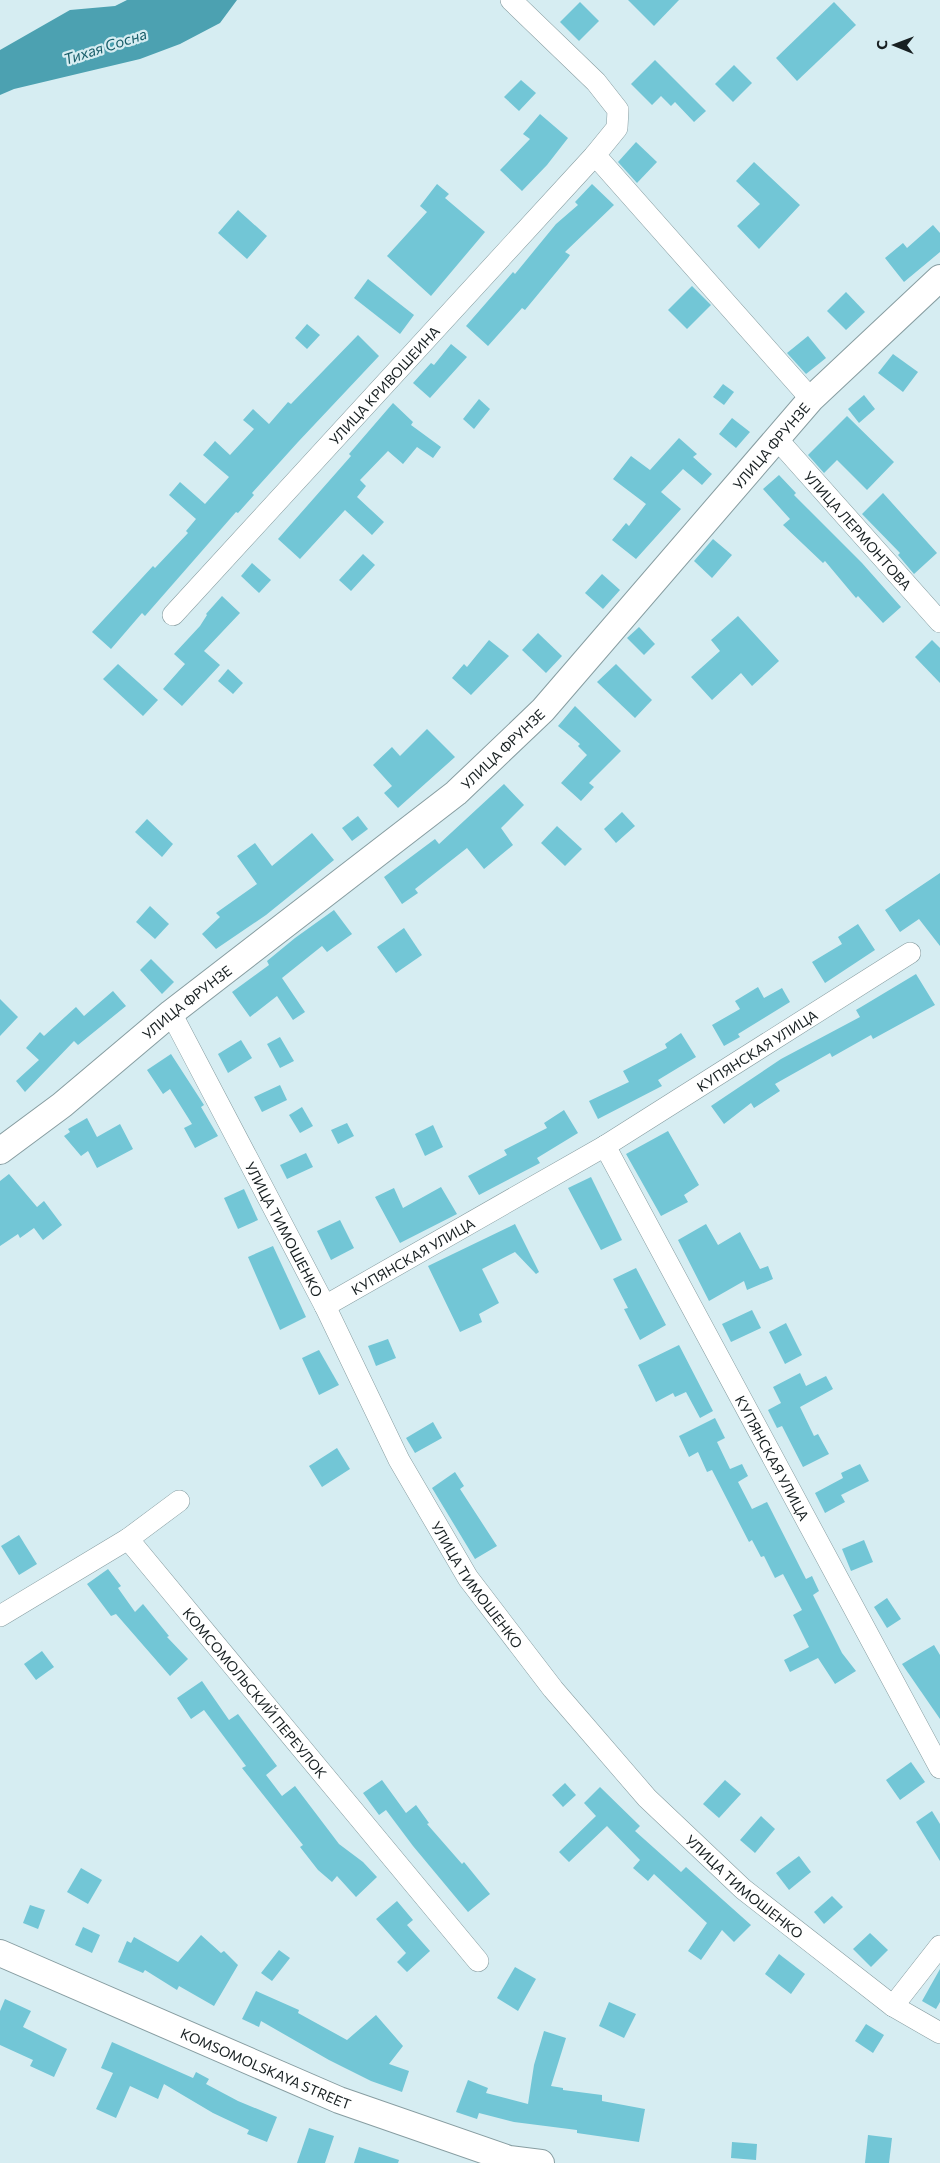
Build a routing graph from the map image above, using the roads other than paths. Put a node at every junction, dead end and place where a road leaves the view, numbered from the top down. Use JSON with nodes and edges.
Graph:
{"nodes":[{"id":1,"x":510,"y":0,"type":"edge"},
{"id":2,"x":594,"y":155,"type":"junction"},
{"id":3,"x":940,"y":278,"type":"edge"},
{"id":4,"x":811,"y":399,"type":"junction"},
{"id":5,"x":778,"y":439,"type":"junction"},
{"id":6,"x":173,"y":616,"type":"dead end"},
{"id":7,"x":940,"y":622,"type":"edge"},
{"id":8,"x":910,"y":954,"type":"dead end"},
{"id":9,"x":171,"y":1013,"type":"junction"},
{"id":10,"x":605,"y":1146,"type":"junction"},
{"id":11,"x":0,"y":1151,"type":"edge"},
{"id":12,"x":325,"y":1306,"type":"junction"},
{"id":13,"x":179,"y":1501,"type":"dead end"},
{"id":14,"x":128,"y":1539,"type":"junction"},
{"id":15,"x":0,"y":1616,"type":"edge"},
{"id":16,"x":940,"y":1768,"type":"edge"},
{"id":17,"x":940,"y":1946,"type":"edge"},
{"id":18,"x":0,"y":1953,"type":"edge"},
{"id":19,"x":478,"y":1961,"type":"dead end"},
{"id":20,"x":893,"y":2006,"type":"junction"},
{"id":21,"x":940,"y":2033,"type":"edge"},
{"id":22,"x":541,"y":2163,"type":"edge"}],
"edges":[{"from":1,"to":2,"type":"street","name":"УЛИЦА КРИВОШЕИНА"},
{"from":2,"to":4,"type":"street"},
{"from":2,"to":6,"type":"street","name":"УЛИЦА КРИВОШЕИНА"},
{"from":3,"to":4,"type":"street","name":"УЛИЦА ФРУНЗЕ"},
{"from":4,"to":5,"type":"street","name":"УЛИЦА ФРУНЗЕ"},
{"from":5,"to":7,"type":"street","name":"УЛИЦА ЛЕРМОНТОВА"},
{"from":5,"to":9,"type":"street","name":"УЛИЦА ФРУНЗЕ"},
{"from":8,"to":10,"type":"street","name":"КУПЯНСКАЯ УЛИЦА"},
{"from":9,"to":11,"type":"street","name":"УЛИЦА ФРУНЗЕ"},
{"from":9,"to":12,"type":"street","name":"УЛИЦА ТИМОШЕНКО"},
{"from":10,"to":12,"type":"street","name":"КУПЯНСКАЯ УЛИЦА"},
{"from":10,"to":16,"type":"street","name":"КУПЯНСКАЯ УЛИЦА"},
{"from":12,"to":20,"type":"street","name":"УЛИЦА ТИМОШЕНКО"},
{"from":13,"to":14,"type":"street"},
{"from":14,"to":15,"type":"street"},
{"from":14,"to":19,"type":"street","name":"КОМСОМОЛЬСКИЙ ПЕРЕУЛОК"},
{"from":17,"to":20,"type":"street"},
{"from":18,"to":22,"type":"street","name":"KOMSOMOLSKAYA STREET"},
{"from":20,"to":21,"type":"street","name":"УЛИЦА ТИМОШЕНКО"}]}
